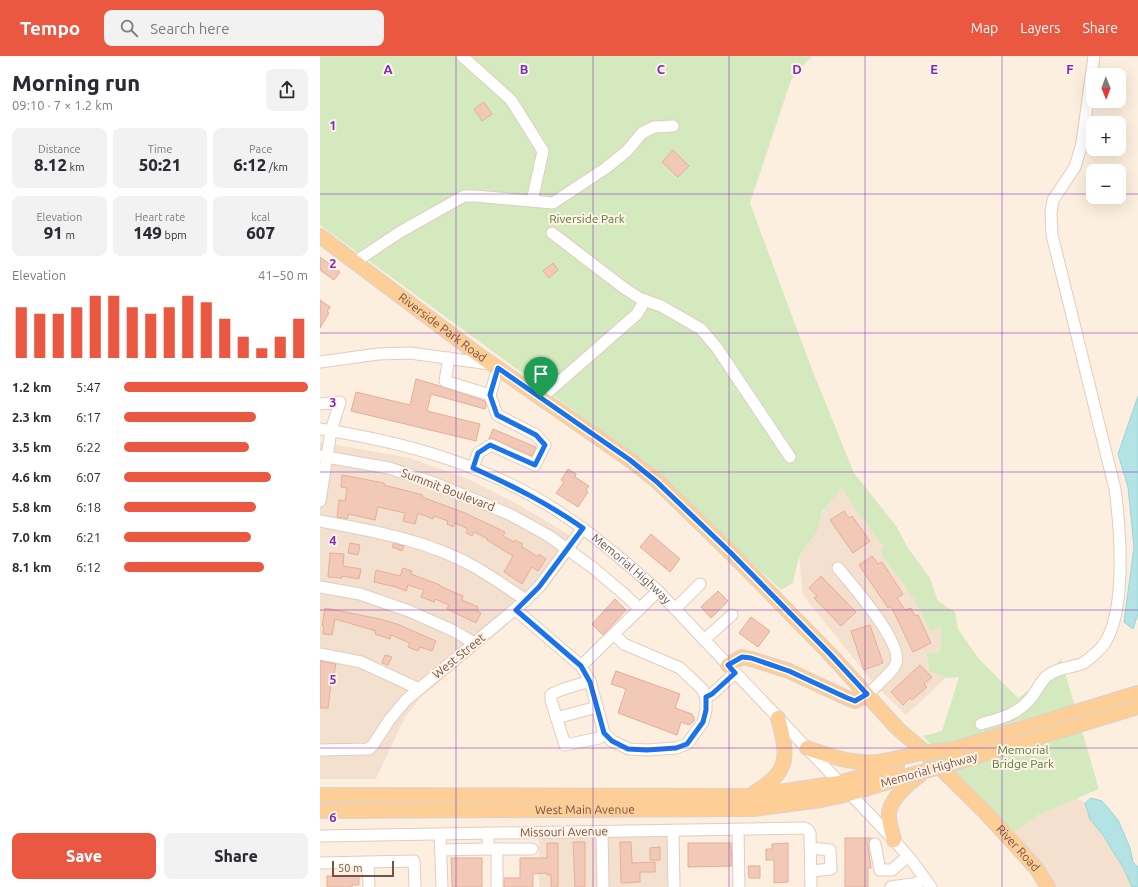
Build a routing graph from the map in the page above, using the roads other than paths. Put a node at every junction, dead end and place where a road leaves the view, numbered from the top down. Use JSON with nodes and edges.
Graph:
{"nodes":[{"id":1,"x":462,"y":56,"type":"edge"},
{"id":2,"x":1094,"y":56,"type":"edge"},
{"id":3,"x":672,"y":126,"type":"dead end"},
{"id":4,"x":532,"y":201,"type":"junction"},
{"id":5,"x":552,"y":233,"type":"dead end"},
{"id":6,"x":320,"y":236,"type":"edge"},
{"id":7,"x":355,"y":262,"type":"junction"},
{"id":8,"x":645,"y":300,"type":"junction"},
{"id":9,"x":449,"y":358,"type":"junction"},
{"id":10,"x":320,"y":362,"type":"edge"},
{"id":11,"x":495,"y":366,"type":"junction"},
{"id":12,"x":490,"y":395,"type":"junction"},
{"id":13,"x":541,"y":398,"type":"junction"},
{"id":14,"x":320,"y":404,"type":"edge"},
{"id":15,"x":325,"y":430,"type":"edge"},
{"id":16,"x":323,"y":457,"type":"edge"},
{"id":17,"x":790,"y":457,"type":"dead end"},
{"id":18,"x":473,"y":468,"type":"junction"},
{"id":19,"x":320,"y":501,"type":"edge"},
{"id":20,"x":320,"y":521,"type":"edge"},
{"id":21,"x":583,"y":528,"type":"junction"},
{"id":22,"x":567,"y":550,"type":"junction"},
{"id":23,"x":838,"y":568,"type":"dead end"},
{"id":24,"x":700,"y":584,"type":"dead end"},
{"id":25,"x":320,"y":587,"type":"edge"},
{"id":26,"x":658,"y":591,"type":"junction"},
{"id":27,"x":526,"y":600,"type":"junction"},
{"id":28,"x":640,"y":609,"type":"junction"},
{"id":29,"x":675,"y":609,"type":"junction"},
{"id":30,"x":516,"y":610,"type":"junction"},
{"id":31,"x":732,"y":614,"type":"dead end"},
{"id":32,"x":614,"y":634,"type":"junction"},
{"id":33,"x":704,"y":640,"type":"junction"},
{"id":34,"x":474,"y":643,"type":"junction"},
{"id":35,"x":320,"y":654,"type":"edge"},
{"id":36,"x":581,"y":666,"type":"junction"},
{"id":37,"x":731,"y":669,"type":"junction"},
{"id":38,"x":590,"y":682,"type":"junction"},
{"id":39,"x":419,"y":689,"type":"junction"},
{"id":40,"x":1138,"y":693,"type":"edge"},
{"id":41,"x":867,"y":694,"type":"junction"},
{"id":42,"x":706,"y":697,"type":"junction"},
{"id":43,"x":597,"y":706,"type":"junction"},
{"id":44,"x":1138,"y":707,"type":"edge"},
{"id":45,"x":556,"y":718,"type":"junction"},
{"id":46,"x":778,"y":718,"type":"junction"},
{"id":47,"x":981,"y":724,"type":"dead end"},
{"id":48,"x":604,"y":733,"type":"junction"},
{"id":49,"x":807,"y":748,"type":"junction"},
{"id":50,"x":320,"y":750,"type":"edge"},
{"id":51,"x":894,"y":768,"type":"junction"},
{"id":52,"x":930,"y":770,"type":"junction"},
{"id":53,"x":839,"y":783,"type":"junction"},
{"id":54,"x":849,"y":794,"type":"junction"},
{"id":55,"x":320,"y":795,"type":"edge"},
{"id":56,"x":750,"y":796,"type":"junction"},
{"id":57,"x":320,"y":811,"type":"edge"},
{"id":58,"x":985,"y":812,"type":"joint"},
{"id":59,"x":738,"y":829,"type":"junction"},
{"id":60,"x":674,"y":830,"type":"junction"},
{"id":61,"x":602,"y":832,"type":"junction"},
{"id":62,"x":488,"y":833,"type":"junction"},
{"id":63,"x":509,"y":833,"type":"junction"},
{"id":64,"x":440,"y":834,"type":"junction"},
{"id":65,"x":320,"y":836,"type":"edge"},
{"id":66,"x":894,"y":840,"type":"junction"},
{"id":67,"x":875,"y":844,"type":"dead end"},
{"id":68,"x":810,"y":848,"type":"junction"},
{"id":69,"x":493,"y":849,"type":"junction"},
{"id":70,"x":509,"y":849,"type":"junction"},
{"id":71,"x":532,"y":849,"type":"dead end"},
{"id":72,"x":440,"y":850,"type":"junction"},
{"id":73,"x":908,"y":856,"type":"junction"},
{"id":74,"x":368,"y":862,"type":"junction"},
{"id":75,"x":320,"y":863,"type":"edge"},
{"id":76,"x":811,"y":871,"type":"junction"},
{"id":77,"x":928,"y":884,"type":"edge"},
{"id":78,"x":369,"y":887,"type":"edge"},
{"id":79,"x":415,"y":887,"type":"edge"},
{"id":80,"x":442,"y":887,"type":"edge"},
{"id":81,"x":497,"y":887,"type":"edge"},
{"id":82,"x":603,"y":887,"type":"edge"},
{"id":83,"x":674,"y":887,"type":"edge"},
{"id":84,"x":739,"y":887,"type":"edge"},
{"id":85,"x":811,"y":887,"type":"edge"},
{"id":86,"x":891,"y":887,"type":"edge"},
{"id":87,"x":1048,"y":887,"type":"edge"}],
"edges":[{"from":1,"to":4,"type":"street"},
{"from":2,"to":47,"type":"street"},
{"from":3,"to":4,"type":"street"},
{"from":4,"to":7,"type":"street"},
{"from":5,"to":8,"type":"street"},
{"from":6,"to":7,"type":"main road","name":"Riverside Park Road"},
{"from":7,"to":11,"type":"main road","name":"Riverside Park Road"},
{"from":8,"to":13,"type":"street"},
{"from":8,"to":17,"type":"street"},
{"from":9,"to":10,"type":"street"},
{"from":9,"to":11,"type":"street"},
{"from":9,"to":12,"type":"street"},
{"from":11,"to":12,"type":"street"},
{"from":11,"to":13,"type":"main road","name":"Riverside Park Road"},
{"from":12,"to":18,"type":"street"},
{"from":13,"to":41,"type":"main road","name":"Riverside Park Road"},
{"from":14,"to":15,"type":"street"},
{"from":15,"to":16,"type":"street"},
{"from":15,"to":18,"type":"street","name":"Memorial Highway"},
{"from":16,"to":19,"type":"street"},
{"from":16,"to":22,"type":"street","name":"Summit Boulevard"},
{"from":18,"to":21,"type":"street","name":"Memorial Highway"},
{"from":20,"to":27,"type":"street"},
{"from":21,"to":22,"type":"street","name":"West Street"},
{"from":21,"to":26,"type":"street","name":"Memorial Highway"},
{"from":22,"to":27,"type":"street","name":"West Street"},
{"from":22,"to":28,"type":"street","name":"Summit Boulevard"},
{"from":23,"to":41,"type":"street"},
{"from":24,"to":29,"type":"street"},
{"from":25,"to":34,"type":"street"},
{"from":26,"to":28,"type":"street"},
{"from":26,"to":29,"type":"street","name":"Memorial Highway"},
{"from":27,"to":30,"type":"street","name":"West Street"},
{"from":28,"to":32,"type":"street"},
{"from":29,"to":33,"type":"street","name":"Memorial Highway"},
{"from":30,"to":34,"type":"street","name":"West Street"},
{"from":30,"to":36,"type":"street"},
{"from":31,"to":33,"type":"street"},
{"from":32,"to":36,"type":"street"},
{"from":32,"to":42,"type":"street"},
{"from":33,"to":37,"type":"street","name":"Memorial Highway"},
{"from":34,"to":39,"type":"street","name":"West Street"},
{"from":35,"to":39,"type":"street"},
{"from":36,"to":38,"type":"street"},
{"from":37,"to":41,"type":"main road"},
{"from":37,"to":42,"type":"street"},
{"from":37,"to":46,"type":"street","name":"Memorial Highway"},
{"from":38,"to":43,"type":"street"},
{"from":38,"to":45,"type":"street"},
{"from":39,"to":50,"type":"street","name":"West Street"},
{"from":40,"to":51,"type":"main road","name":"Memorial Highway","bridge":true},
{"from":41,"to":58,"type":"main road","name":"Riverside Park Road"},
{"from":42,"to":48,"type":"street"},
{"from":43,"to":45,"type":"street"},
{"from":43,"to":48,"type":"street"},
{"from":44,"to":52,"type":"main road","name":"Memorial Highway","bridge":true},
{"from":45,"to":48,"type":"street"},
{"from":46,"to":49,"type":"street","name":"Memorial Highway"},
{"from":46,"to":56,"type":"main road"},
{"from":49,"to":51,"type":"main road"},
{"from":49,"to":53,"type":"street","name":"Memorial Highway"},
{"from":51,"to":52,"type":"main road","name":"Memorial Highway","bridge":true},
{"from":51,"to":53,"type":"main road","name":"Memorial Highway"},
{"from":51,"to":54,"type":"main road","name":"Memorial Highway"},
{"from":52,"to":66,"type":"main road","bridge":true},
{"from":53,"to":54,"type":"street","name":"Memorial Highway"},
{"from":53,"to":56,"type":"main road","name":"West Main Avenue"},
{"from":54,"to":57,"type":"main road","name":"West Main Avenue"},
{"from":54,"to":66,"type":"street"},
{"from":55,"to":56,"type":"main road","name":"West Main Avenue"},
{"from":58,"to":87,"type":"main road","name":"River Road"},
{"from":59,"to":60,"type":"street","name":"Missouri Avenue"},
{"from":59,"to":68,"type":"street","name":"Missouri Avenue"},
{"from":59,"to":84,"type":"street"},
{"from":60,"to":61,"type":"street","name":"Missouri Avenue"},
{"from":60,"to":83,"type":"street"},
{"from":61,"to":63,"type":"street","name":"Missouri Avenue"},
{"from":61,"to":82,"type":"street"},
{"from":62,"to":63,"type":"street","name":"Missouri Avenue"},
{"from":62,"to":64,"type":"street","name":"Missouri Avenue"},
{"from":62,"to":69,"type":"street"},
{"from":63,"to":70,"type":"street"},
{"from":64,"to":65,"type":"street","name":"Missouri Avenue"},
{"from":64,"to":72,"type":"street"},
{"from":66,"to":73,"type":"street"},
{"from":67,"to":73,"type":"street"},
{"from":68,"to":76,"type":"street"},
{"from":68,"to":76,"type":"street"},
{"from":69,"to":70,"type":"street"},
{"from":69,"to":72,"type":"street"},
{"from":69,"to":81,"type":"street"},
{"from":70,"to":71,"type":"street"},
{"from":72,"to":80,"type":"street"},
{"from":73,"to":77,"type":"street"},
{"from":74,"to":75,"type":"street"},
{"from":74,"to":78,"type":"street"},
{"from":74,"to":79,"type":"street"},
{"from":76,"to":85,"type":"street"},
{"from":77,"to":86,"type":"street"}]}
